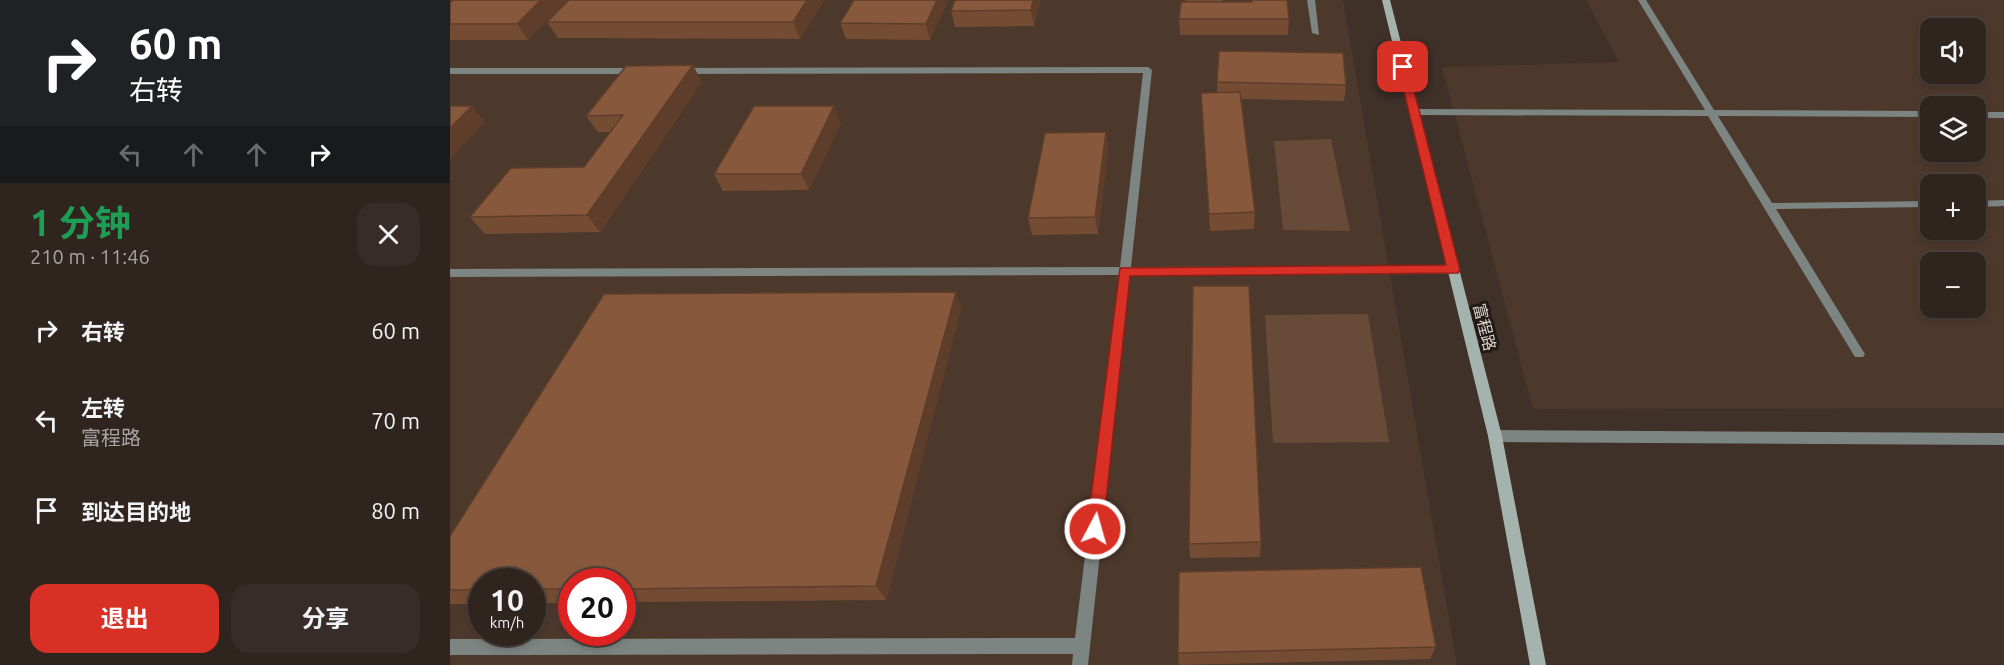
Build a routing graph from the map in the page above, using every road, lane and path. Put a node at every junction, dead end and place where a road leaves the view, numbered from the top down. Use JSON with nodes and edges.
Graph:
{"nodes":[{"id":1,"x":1311,"y":0,"type":"edge"},
{"id":2,"x":1386,"y":0,"type":"edge"},
{"id":3,"x":1642,"y":0,"type":"edge"},
{"id":4,"x":1316,"y":33,"type":"dead end"},
{"id":5,"x":450,"y":71,"type":"edge"},
{"id":6,"x":651,"y":71,"type":"edge"},
{"id":7,"x":675,"y":71,"type":"edge"},
{"id":8,"x":1414,"y":112,"type":"junction"},
{"id":9,"x":1712,"y":114,"type":"junction"},
{"id":10,"x":1920,"y":114,"type":"edge"},
{"id":11,"x":1986,"y":115,"type":"edge"},
{"id":12,"x":2004,"y":115,"type":"edge"},
{"id":13,"x":2004,"y":203,"type":"edge"},
{"id":14,"x":1920,"y":204,"type":"edge"},
{"id":15,"x":1986,"y":204,"type":"edge"},
{"id":16,"x":1768,"y":206,"type":"junction"},
{"id":17,"x":1454,"y":270,"type":"junction"},
{"id":18,"x":1124,"y":271,"type":"junction"},
{"id":19,"x":450,"y":273,"type":"edge"},
{"id":20,"x":1859,"y":354,"type":"dead end"},
{"id":21,"x":1495,"y":436,"type":"junction"},
{"id":22,"x":2004,"y":439,"type":"edge"},
{"id":23,"x":1082,"y":646,"type":"junction"},
{"id":24,"x":450,"y":647,"type":"edge"},
{"id":25,"x":1080,"y":665,"type":"edge"},
{"id":26,"x":1538,"y":665,"type":"edge"}],
"edges":[{"from":1,"to":4,"type":"street"},
{"from":2,"to":8,"type":"main road","name":"富程路"},
{"from":3,"to":9,"type":"street"},
{"from":5,"to":6,"type":"street"},
{"from":7,"to":18,"type":"street"},
{"from":8,"to":9,"type":"street"},
{"from":8,"to":17,"type":"main road","name":"富程路"},
{"from":9,"to":10,"type":"street"},
{"from":9,"to":16,"type":"street"},
{"from":11,"to":12,"type":"street"},
{"from":13,"to":15,"type":"street"},
{"from":14,"to":16,"type":"street"},
{"from":16,"to":20,"type":"street"},
{"from":17,"to":18,"type":"street"},
{"from":17,"to":21,"type":"main road","name":"富程路"},
{"from":18,"to":19,"type":"street"},
{"from":18,"to":23,"type":"street"},
{"from":21,"to":22,"type":"street"},
{"from":21,"to":26,"type":"main road","name":"富程路"},
{"from":23,"to":24,"type":"street"},
{"from":23,"to":25,"type":"street"}]}
